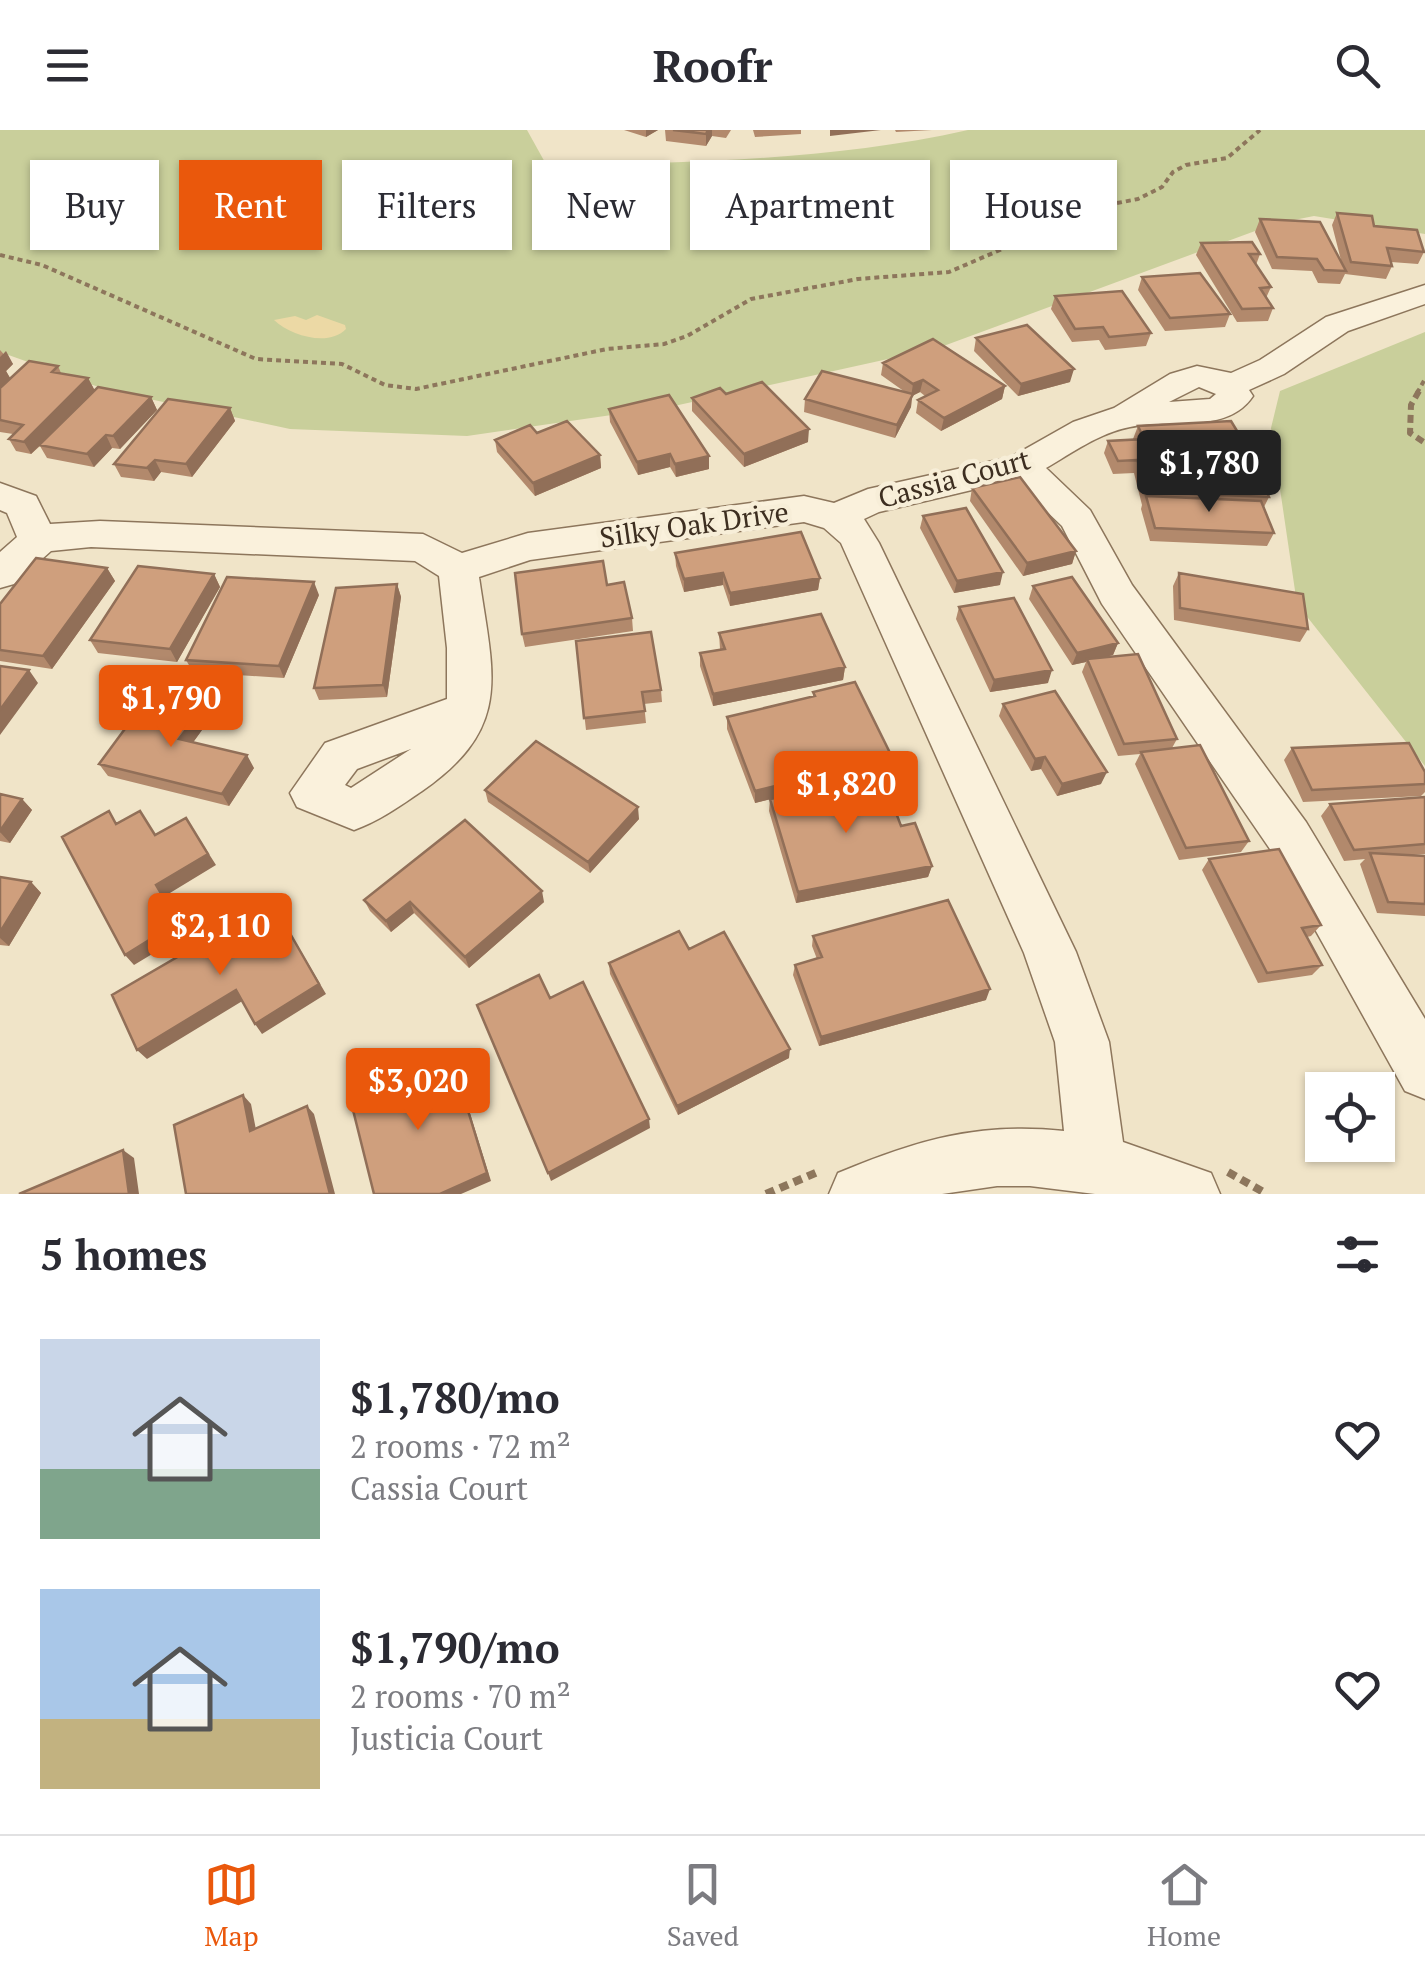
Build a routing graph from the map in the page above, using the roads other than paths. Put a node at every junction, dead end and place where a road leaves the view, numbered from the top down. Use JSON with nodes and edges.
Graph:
{"nodes":[{"id":1,"x":1425,"y":294,"type":"edge"},
{"id":2,"x":1022,"y":466,"type":"junction"},
{"id":3,"x":0,"y":495,"type":"edge"},
{"id":4,"x":837,"y":517,"type":"junction"},
{"id":5,"x":42,"y":537,"type":"junction"},
{"id":6,"x":458,"y":569,"type":"junction"},
{"id":7,"x":0,"y":574,"type":"edge"},
{"id":8,"x":466,"y":710,"type":"dead end"},
{"id":9,"x":1425,"y":1071,"type":"edge"},
{"id":10,"x":1097,"y":1162,"type":"junction"},
{"id":11,"x":860,"y":1194,"type":"edge"},
{"id":12,"x":1190,"y":1194,"type":"edge"}],
"edges":[{"from":1,"to":2,"type":"street","name":"Cassia Court"},
{"from":2,"to":4,"type":"street","name":"Cassia Court"},
{"from":2,"to":9,"type":"street"},
{"from":3,"to":5,"type":"street"},
{"from":4,"to":6,"type":"street","name":"Silky Oak Drive"},
{"from":4,"to":10,"type":"street"},
{"from":5,"to":6,"type":"street"},
{"from":5,"to":7,"type":"street"},
{"from":6,"to":8,"type":"street"},
{"from":10,"to":11,"type":"street"},
{"from":10,"to":12,"type":"street"}]}
